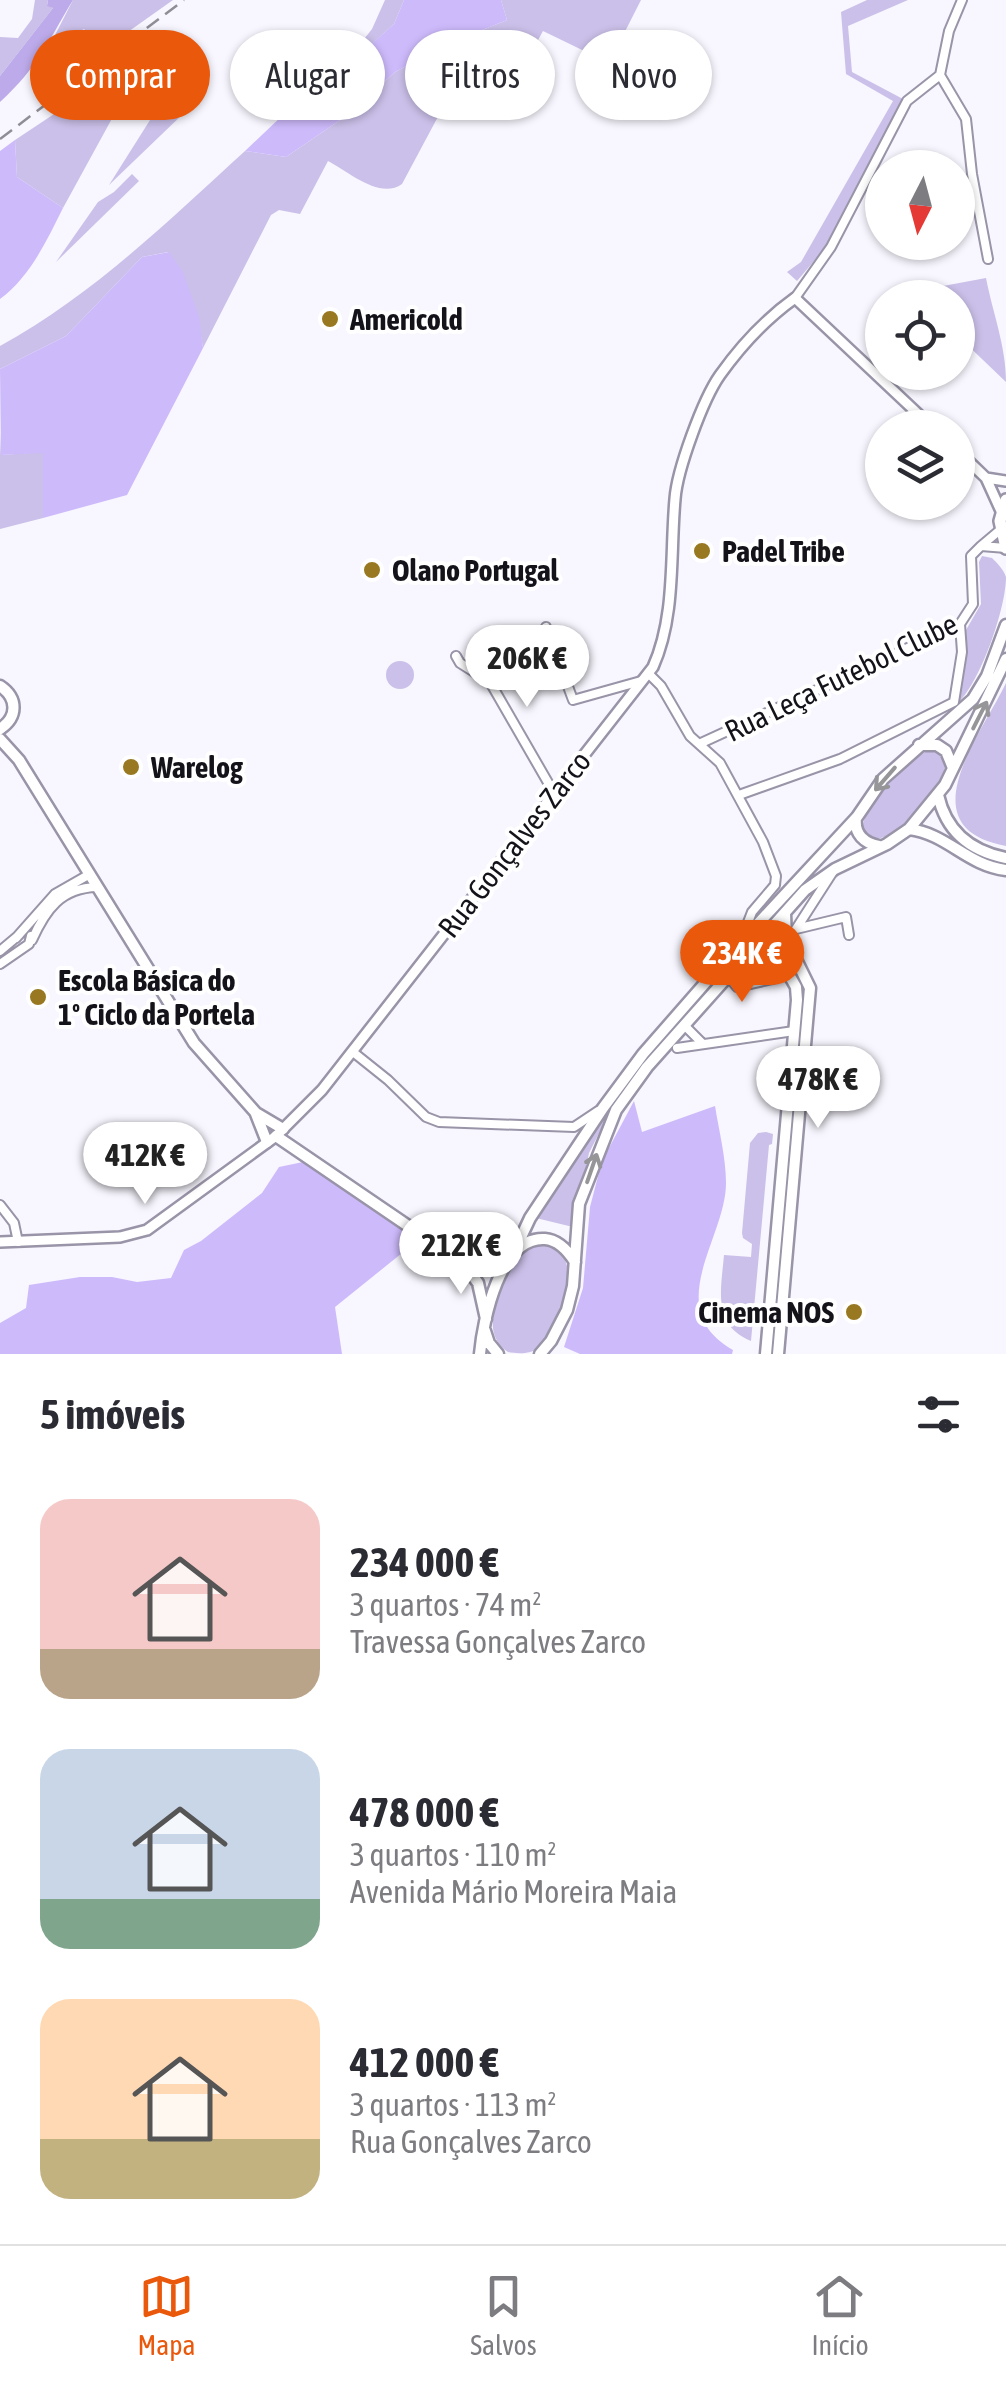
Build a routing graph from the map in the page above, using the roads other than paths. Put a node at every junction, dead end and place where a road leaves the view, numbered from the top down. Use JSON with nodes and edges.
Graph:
{"nodes":[{"id":1,"x":962,"y":0,"type":"edge"},
{"id":2,"x":940,"y":74,"type":"junction"},
{"id":3,"x":988,"y":259,"type":"dead end"},
{"id":4,"x":796,"y":298,"type":"junction"},
{"id":5,"x":913,"y":410,"type":"edge"},
{"id":6,"x":975,"y":467,"type":"edge"},
{"id":7,"x":986,"y":478,"type":"junction"},
{"id":8,"x":1006,"y":481,"type":"edge"},
{"id":9,"x":1004,"y":506,"type":"edge"},
{"id":10,"x":1000,"y":530,"type":"junction"},
{"id":11,"x":981,"y":546,"type":"junction"},
{"id":12,"x":1006,"y":548,"type":"edge"},
{"id":13,"x":960,"y":624,"type":"junction"},
{"id":14,"x":1006,"y":625,"type":"edge"},
{"id":15,"x":546,"y":627,"type":"dead end"},
{"id":16,"x":456,"y":656,"type":"dead end"},
{"id":17,"x":1006,"y":659,"type":"edge"},
{"id":18,"x":645,"y":677,"type":"junction"},
{"id":19,"x":0,"y":686,"type":"edge"},
{"id":20,"x":11,"y":720,"type":"junction"},
{"id":21,"x":0,"y":730,"type":"edge"},
{"id":22,"x":0,"y":739,"type":"edge"},
{"id":23,"x":699,"y":744,"type":"junction"},
{"id":24,"x":918,"y":745,"type":"junction"},
{"id":25,"x":19,"y":760,"type":"junction"},
{"id":26,"x":953,"y":770,"type":"junction"},
{"id":27,"x":554,"y":793,"type":"junction"},
{"id":28,"x":739,"y":795,"type":"junction"},
{"id":29,"x":938,"y":795,"type":"junction"},
{"id":30,"x":856,"y":816,"type":"junction"},
{"id":31,"x":909,"y":829,"type":"junction"},
{"id":32,"x":880,"y":846,"type":"junction"},
{"id":33,"x":78,"y":855,"type":"junction"},
{"id":34,"x":1006,"y":858,"type":"edge"},
{"id":35,"x":835,"y":868,"type":"junction"},
{"id":36,"x":1006,"y":870,"type":"edge"},
{"id":37,"x":90,"y":874,"type":"junction"},
{"id":38,"x":74,"y":880,"type":"junction"},
{"id":39,"x":97,"y":887,"type":"junction"},
{"id":40,"x":805,"y":890,"type":"junction"},
{"id":41,"x":812,"y":903,"type":"junction"},
{"id":42,"x":785,"y":912,"type":"junction"},
{"id":43,"x":848,"y":935,"type":"dead end"},
{"id":44,"x":16,"y":938,"type":"junction"},
{"id":45,"x":32,"y":940,"type":"junction"},
{"id":46,"x":741,"y":942,"type":"junction"},
{"id":47,"x":0,"y":951,"type":"edge"},
{"id":48,"x":742,"y":960,"type":"junction"},
{"id":49,"x":2,"y":965,"type":"edge"},
{"id":50,"x":728,"y":976,"type":"junction"},
{"id":51,"x":772,"y":979,"type":"dead end"},
{"id":52,"x":684,"y":1026,"type":"junction"},
{"id":53,"x":794,"y":1031,"type":"junction"},
{"id":54,"x":704,"y":1044,"type":"junction"},
{"id":55,"x":676,"y":1048,"type":"dead end"},
{"id":56,"x":353,"y":1052,"type":"junction"},
{"id":57,"x":602,"y":1108,"type":"junction"},
{"id":58,"x":256,"y":1113,"type":"junction"},
{"id":59,"x":574,"y":1127,"type":"junction"},
{"id":60,"x":275,"y":1135,"type":"junction"},
{"id":61,"x":577,"y":1148,"type":"junction"},
{"id":62,"x":0,"y":1206,"type":"edge"},
{"id":63,"x":0,"y":1242,"type":"edge"},
{"id":64,"x":18,"y":1242,"type":"junction"},
{"id":65,"x":513,"y":1253,"type":"junction"},
{"id":66,"x":575,"y":1263,"type":"junction"},
{"id":67,"x":464,"y":1264,"type":"junction"},
{"id":68,"x":485,"y":1323,"type":"junction"},
{"id":69,"x":552,"y":1341,"type":"junction"},
{"id":70,"x":480,"y":1354,"type":"edge"},
{"id":71,"x":498,"y":1354,"type":"edge"},
{"id":72,"x":540,"y":1354,"type":"edge"},
{"id":73,"x":553,"y":1354,"type":"edge"},
{"id":74,"x":766,"y":1354,"type":"edge"},
{"id":75,"x":778,"y":1354,"type":"edge"}],
"edges":[{"from":1,"to":2,"type":"street"},
{"from":2,"to":3,"type":"street"},
{"from":2,"to":4,"type":"street","name":"Rua Gonçalves Zarco"},
{"from":4,"to":5,"type":"street"},
{"from":4,"to":18,"type":"street","name":"Rua Gonçalves Zarco"},
{"from":6,"to":7,"type":"street"},
{"from":7,"to":8,"type":"street"},
{"from":7,"to":9,"type":"street"},
{"from":9,"to":10,"type":"main road"},
{"from":10,"to":11,"type":"street"},
{"from":10,"to":12,"type":"main road"},
{"from":11,"to":12,"type":"street"},
{"from":11,"to":13,"type":"street","name":"Rua Leça Futebol Clube"},
{"from":13,"to":23,"type":"street","name":"Rua Leça Futebol Clube"},
{"from":13,"to":28,"type":"street"},
{"from":14,"to":24,"type":"main road"},
{"from":15,"to":18,"type":"street"},
{"from":16,"to":27,"type":"street"},
{"from":26,"to":17,"type":"main road","one_way":true},
{"from":18,"to":23,"type":"street"},
{"from":18,"to":27,"type":"street","name":"Rua Gonçalves Zarco"},
{"from":19,"to":20,"type":"main road"},
{"from":20,"to":21,"type":"main road"},
{"from":20,"to":25,"type":"main road"},
{"from":22,"to":25,"type":"main road"},
{"from":23,"to":28,"type":"street"},
{"from":24,"to":26,"type":"main road"},
{"from":24,"to":30,"type":"main road","one_way":true},
{"from":25,"to":33,"type":"main road"},
{"from":26,"to":29,"type":"main road"},
{"from":27,"to":56,"type":"street","name":"Rua Gonçalves Zarco"},
{"from":28,"to":46,"type":"street"},
{"from":29,"to":31,"type":"main road"},
{"from":29,"to":34,"type":"main road"},
{"from":30,"to":32,"type":"main road"},
{"from":30,"to":46,"type":"main road"},
{"from":31,"to":32,"type":"main road"},
{"from":31,"to":36,"type":"main road"},
{"from":32,"to":35,"type":"main road"},
{"from":33,"to":37,"type":"main road"},
{"from":33,"to":38,"type":"street"},
{"from":35,"to":40,"type":"main road"},
{"from":35,"to":41,"type":"street"},
{"from":37,"to":38,"type":"street"},
{"from":37,"to":39,"type":"main road"},
{"from":38,"to":44,"type":"street"},
{"from":39,"to":45,"type":"street"},
{"from":39,"to":58,"type":"main road"},
{"from":40,"to":41,"type":"street"},
{"from":40,"to":42,"type":"main road"},
{"from":41,"to":43,"type":"street"},
{"from":42,"to":48,"type":"main road"},
{"from":42,"to":75,"type":"main road"},
{"from":44,"to":45,"type":"street"},
{"from":44,"to":47,"type":"street"},
{"from":45,"to":49,"type":"street"},
{"from":46,"to":57,"type":"main road"},
{"from":48,"to":50,"type":"main road"},
{"from":48,"to":53,"type":"main road"},
{"from":50,"to":51,"type":"street"},
{"from":50,"to":52,"type":"main road"},
{"from":52,"to":54,"type":"street"},
{"from":66,"to":52,"type":"main road","one_way":true},
{"from":53,"to":54,"type":"street"},
{"from":53,"to":74,"type":"main road"},
{"from":54,"to":55,"type":"street"},
{"from":56,"to":59,"type":"street"},
{"from":56,"to":60,"type":"street","name":"Rua Gonçalves Zarco"},
{"from":57,"to":59,"type":"street"},
{"from":57,"to":61,"type":"main road"},
{"from":58,"to":60,"type":"main road"},
{"from":58,"to":60,"type":"main road"},
{"from":59,"to":61,"type":"street"},
{"from":60,"to":64,"type":"street","name":"Rua Gonçalves Zarco"},
{"from":60,"to":67,"type":"main road"},
{"from":61,"to":65,"type":"main road"},
{"from":62,"to":64,"type":"street"},
{"from":63,"to":64,"type":"street","name":"Rua Gonçalves Zarco"},
{"from":65,"to":66,"type":"main road"},
{"from":65,"to":67,"type":"main road"},
{"from":65,"to":68,"type":"main road"},
{"from":66,"to":69,"type":"main road"},
{"from":67,"to":68,"type":"main road"},
{"from":68,"to":70,"type":"main road"},
{"from":68,"to":71,"type":"main road"},
{"from":69,"to":72,"type":"main road"},
{"from":69,"to":73,"type":"street"}]}
